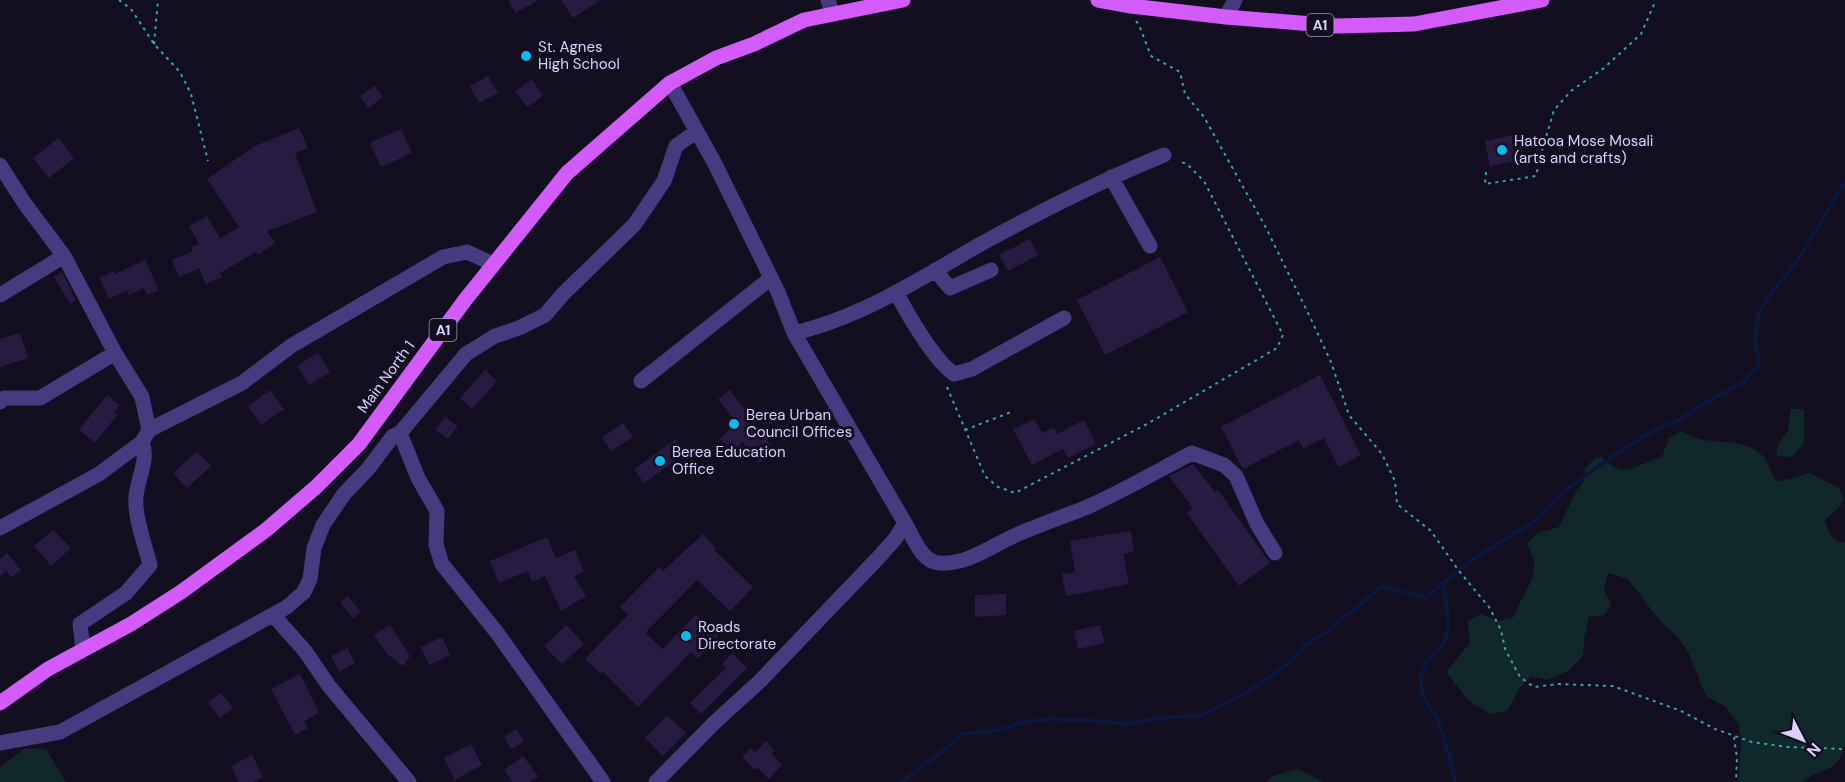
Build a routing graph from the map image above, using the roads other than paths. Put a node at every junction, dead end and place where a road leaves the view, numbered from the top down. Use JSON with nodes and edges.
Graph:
{"nodes":[{"id":1,"x":903,"y":0,"type":"edge"},
{"id":2,"x":1098,"y":0,"type":"edge"},
{"id":3,"x":1235,"y":0,"type":"edge"},
{"id":4,"x":1542,"y":0,"type":"edge"},
{"id":5,"x":830,"y":7,"type":"edge"},
{"id":6,"x":1226,"y":17,"type":"junction"},
{"id":7,"x":670,"y":82,"type":"junction"},
{"id":8,"x":697,"y":131,"type":"junction"},
{"id":9,"x":1164,"y":155,"type":"road end"},
{"id":10,"x":0,"y":165,"type":"edge"},
{"id":11,"x":1111,"y":177,"type":"junction"},
{"id":12,"x":1150,"y":246,"type":"dead end"},
{"id":13,"x":64,"y":256,"type":"junction"},
{"id":14,"x":494,"y":264,"type":"junction"},
{"id":15,"x":936,"y":270,"type":"junction"},
{"id":16,"x":991,"y":270,"type":"dead end"},
{"id":17,"x":771,"y":278,"type":"junction"},
{"id":18,"x":896,"y":292,"type":"junction"},
{"id":19,"x":0,"y":295,"type":"edge"},
{"id":20,"x":1064,"y":318,"type":"dead end"},
{"id":21,"x":794,"y":333,"type":"junction"},
{"id":22,"x":116,"y":353,"type":"junction"},
{"id":23,"x":641,"y":381,"type":"dead end"},
{"id":24,"x":0,"y":402,"type":"edge"},
{"id":25,"x":400,"y":433,"type":"junction"},
{"id":26,"x":146,"y":436,"type":"junction"},
{"id":27,"x":905,"y":523,"type":"junction"},
{"id":28,"x":0,"y":528,"type":"edge"},
{"id":29,"x":1275,"y":553,"type":"dead end"},
{"id":30,"x":273,"y":615,"type":"junction"},
{"id":31,"x":83,"y":649,"type":"junction"},
{"id":32,"x":0,"y":703,"type":"edge"},
{"id":33,"x":0,"y":744,"type":"edge"},
{"id":34,"x":409,"y":782,"type":"edge"},
{"id":35,"x":603,"y":782,"type":"edge"},
{"id":36,"x":656,"y":782,"type":"edge"}],
"edges":[{"from":1,"to":5,"type":"main road","name":"Main North 1","number":"A1"},
{"from":2,"to":6,"type":"main road","number":"A1"},
{"from":3,"to":6,"type":"street"},
{"from":4,"to":6,"type":"main road","number":"A1"},
{"from":5,"to":7,"type":"main road","name":"Main North 1","number":"A1"},
{"from":7,"to":8,"type":"street"},
{"from":7,"to":14,"type":"main road","name":"Main North 1","number":"A1"},
{"from":8,"to":17,"type":"street"},
{"from":8,"to":25,"type":"street"},
{"from":9,"to":11,"type":"street"},
{"from":10,"to":13,"type":"street"},
{"from":11,"to":12,"type":"street"},
{"from":11,"to":15,"type":"street"},
{"from":13,"to":19,"type":"street"},
{"from":13,"to":22,"type":"street"},
{"from":14,"to":26,"type":"street"},
{"from":14,"to":31,"type":"main road","name":"Main North 1","number":"A1"},
{"from":15,"to":16,"type":"street"},
{"from":15,"to":18,"type":"street"},
{"from":17,"to":21,"type":"street"},
{"from":17,"to":23,"type":"street"},
{"from":18,"to":20,"type":"street"},
{"from":18,"to":21,"type":"street"},
{"from":21,"to":27,"type":"street"},
{"from":22,"to":24,"type":"street"},
{"from":22,"to":26,"type":"street"},
{"from":25,"to":30,"type":"street"},
{"from":25,"to":35,"type":"street"},
{"from":26,"to":28,"type":"street"},
{"from":26,"to":31,"type":"street"},
{"from":27,"to":29,"type":"street"},
{"from":27,"to":36,"type":"street"},
{"from":30,"to":33,"type":"street"},
{"from":30,"to":34,"type":"street"},
{"from":31,"to":32,"type":"main road","name":"Main North 1","number":"A1"}]}
